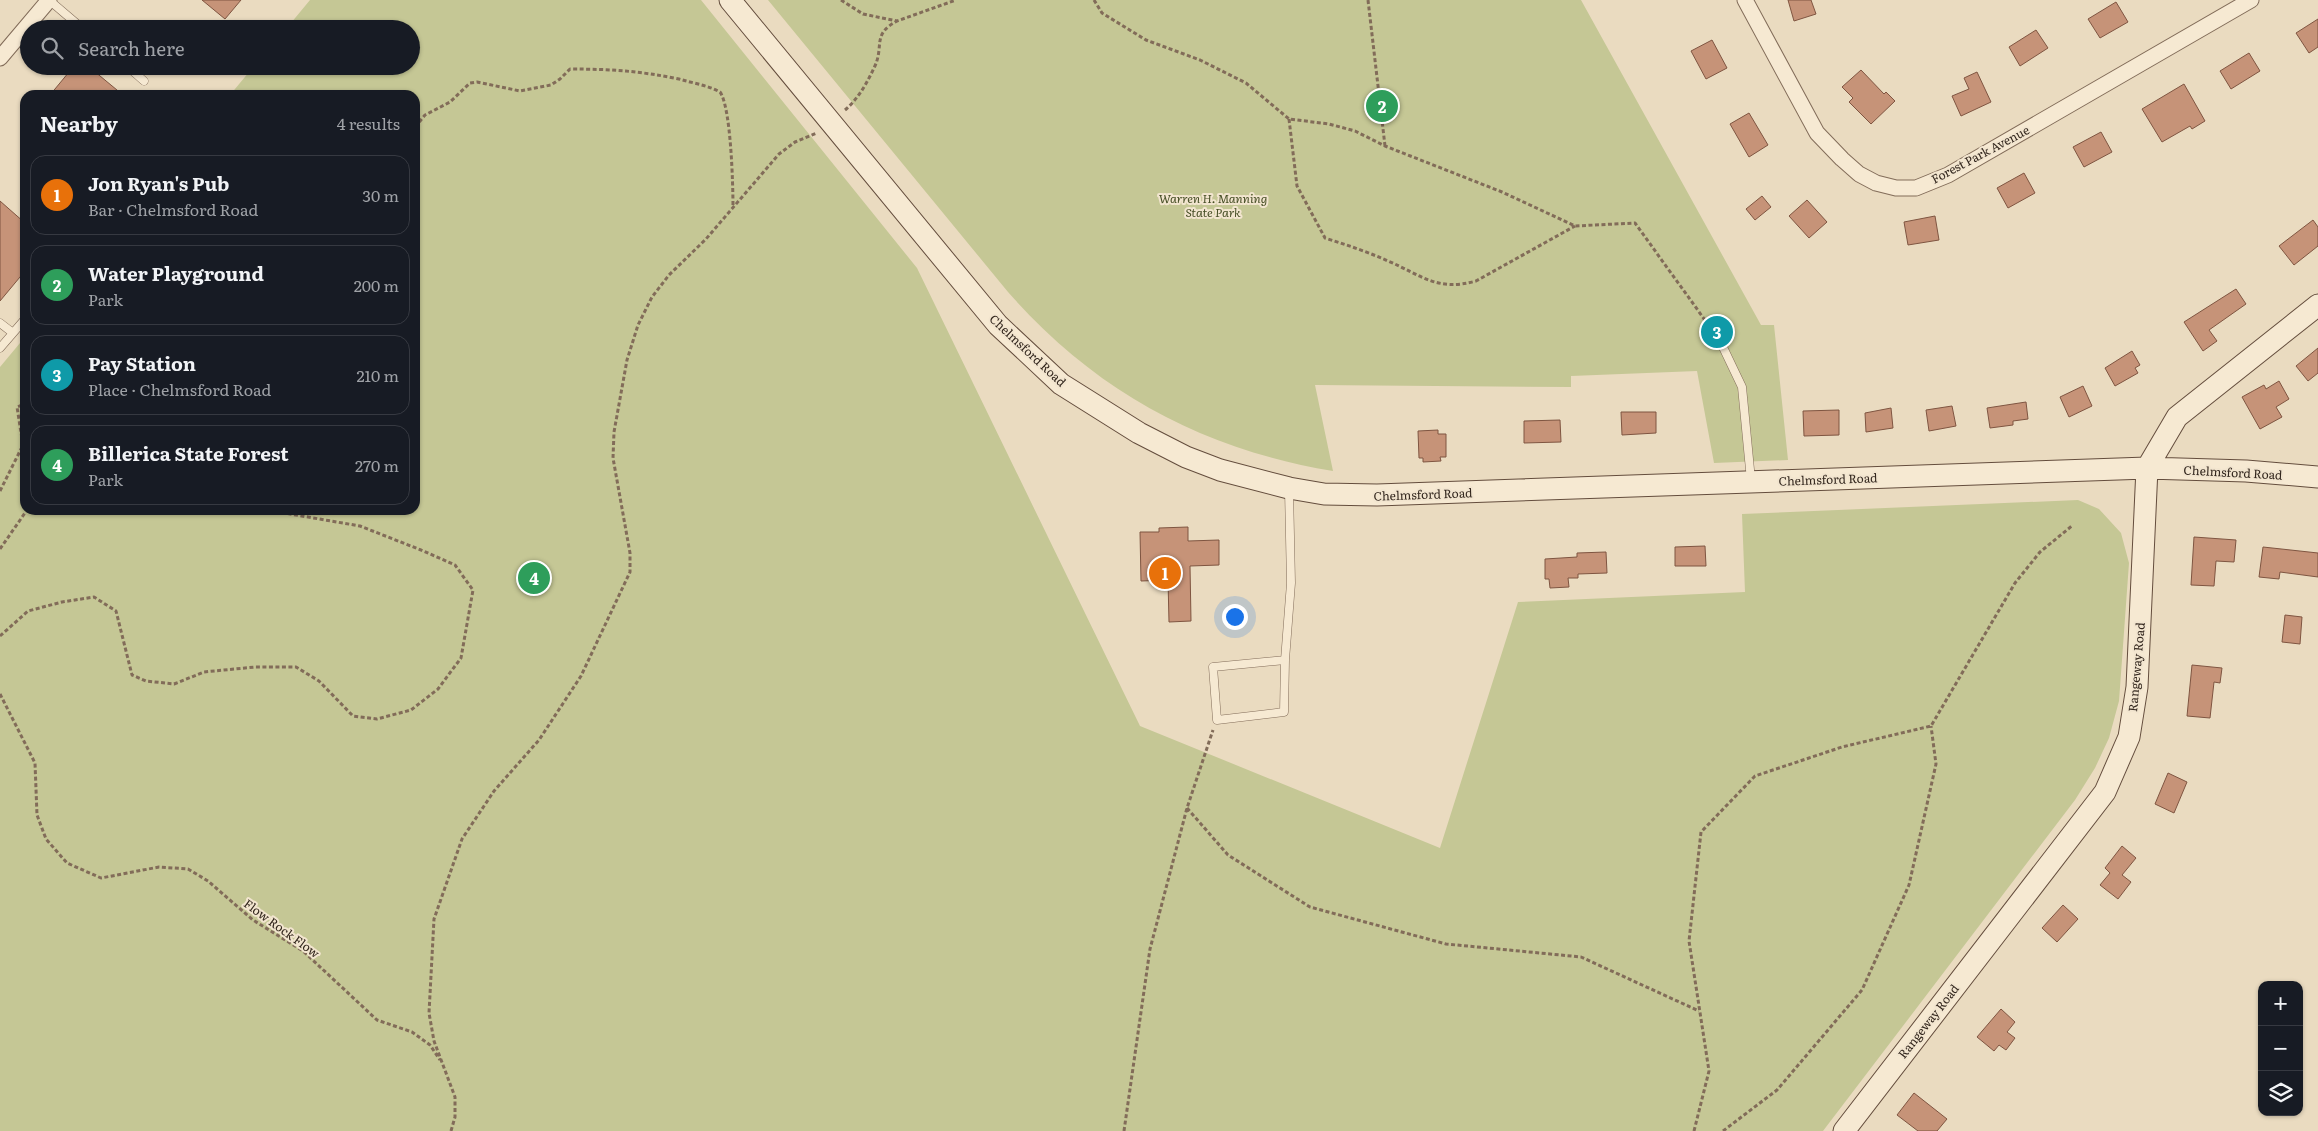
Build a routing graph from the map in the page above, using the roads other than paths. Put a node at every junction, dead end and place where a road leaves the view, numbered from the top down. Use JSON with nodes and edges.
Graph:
{"nodes":[{"id":1,"x":49,"y":0,"type":"edge"},
{"id":2,"x":730,"y":0,"type":"edge"},
{"id":3,"x":1745,"y":0,"type":"edge"},
{"id":4,"x":2251,"y":0,"type":"edge"},
{"id":5,"x":30,"y":20,"type":"edge"},
{"id":6,"x":72,"y":20,"type":"edge"},
{"id":7,"x":20,"y":31,"type":"edge"},
{"id":8,"x":2,"y":50,"type":"edge"},
{"id":9,"x":137,"y":75,"type":"edge"},
{"id":10,"x":144,"y":81,"type":"dead end"},
{"id":11,"x":2318,"y":304,"type":"edge"},
{"id":12,"x":0,"y":323,"type":"edge"},
{"id":13,"x":20,"y":325,"type":"edge"},
{"id":14,"x":13,"y":333,"type":"junction"},
{"id":15,"x":1721,"y":343,"type":"road end"},
{"id":16,"x":0,"y":348,"type":"edge"},
{"id":17,"x":2147,"y":468,"type":"junction"},
{"id":18,"x":2318,"y":477,"type":"edge"},
{"id":19,"x":1752,"y":482,"type":"junction"},
{"id":20,"x":1289,"y":488,"type":"junction"},
{"id":21,"x":1285,"y":660,"type":"junction"},
{"id":22,"x":1844,"y":1131,"type":"edge"}],
"edges":[{"from":1,"to":5,"type":"street"},
{"from":1,"to":6,"type":"lane"},
{"from":2,"to":20,"type":"main road","name":"Chelmsford Road"},
{"from":3,"to":4,"type":"street","name":"Forest Park Avenue"},
{"from":7,"to":8,"type":"street"},
{"from":9,"to":10,"type":"lane"},
{"from":11,"to":17,"type":"main road","name":"Rangeway Road"},
{"from":12,"to":14,"type":"lane"},
{"from":13,"to":14,"type":"lane"},
{"from":14,"to":16,"type":"lane"},
{"from":15,"to":19,"type":"lane"},
{"from":17,"to":18,"type":"main road","name":"Chelmsford Road"},
{"from":17,"to":19,"type":"main road","name":"Chelmsford Road"},
{"from":17,"to":22,"type":"main road","name":"Rangeway Road"},
{"from":19,"to":20,"type":"main road","name":"Chelmsford Road"},
{"from":20,"to":21,"type":"lane"},
{"from":21,"to":21,"type":"lane"}]}
